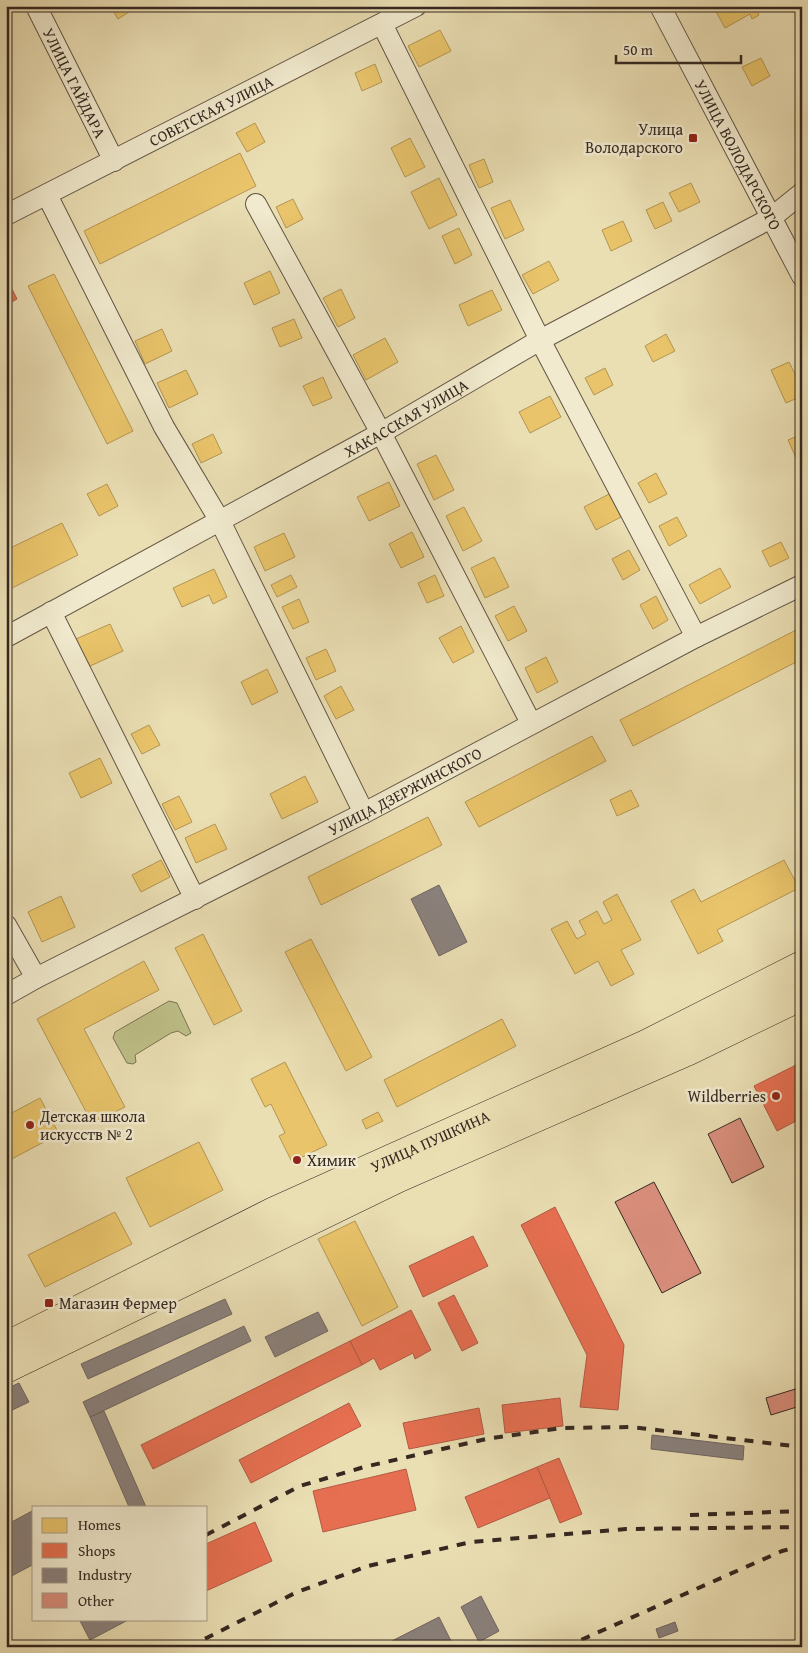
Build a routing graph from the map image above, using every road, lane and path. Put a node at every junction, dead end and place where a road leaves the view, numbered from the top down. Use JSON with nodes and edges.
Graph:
{"nodes":[{"id":1,"x":36,"y":6,"type":"edge"},
{"id":2,"x":416,"y":6,"type":"edge"},
{"id":3,"x":660,"y":6,"type":"edge"},
{"id":4,"x":382,"y":24,"type":"junction"},
{"id":5,"x":114,"y":161,"type":"junction"},
{"id":6,"x":802,"y":193,"type":"edge"},
{"id":7,"x":47,"y":195,"type":"junction"},
{"id":8,"x":256,"y":204,"type":"dead end"},
{"id":9,"x":6,"y":215,"type":"edge"},
{"id":10,"x":771,"y":218,"type":"junction"},
{"id":11,"x":802,"y":276,"type":"edge"},
{"id":12,"x":540,"y":340,"type":"junction"},
{"id":13,"x":381,"y":433,"type":"junction"},
{"id":14,"x":220,"y":521,"type":"junction"},
{"id":15,"x":802,"y":585,"type":"edge"},
{"id":16,"x":50,"y":612,"type":"junction"},
{"id":17,"x":6,"y":637,"type":"edge"},
{"id":18,"x":696,"y":637,"type":"junction"},
{"id":19,"x":531,"y":723,"type":"junction"},
{"id":20,"x":364,"y":813,"type":"junction"},
{"id":21,"x":195,"y":898,"type":"junction"},
{"id":22,"x":6,"y":926,"type":"edge"},
{"id":23,"x":802,"y":965,"type":"edge"},
{"id":24,"x":36,"y":978,"type":"junction"},
{"id":25,"x":6,"y":995,"type":"edge"},
{"id":26,"x":802,"y":996,"type":"edge"},
{"id":27,"x":6,"y":1346,"type":"edge"},
{"id":28,"x":6,"y":1369,"type":"edge"}],
"edges":[{"from":1,"to":5,"type":"street","name":"УЛИЦА ГАЙДАРА"},
{"from":2,"to":4,"type":"street","name":"СОВЕТСКАЯ УЛИЦА"},
{"from":3,"to":10,"type":"street","name":"УЛИЦА ВОЛОДАРСКОГО"},
{"from":4,"to":5,"type":"street","name":"СОВЕТСКАЯ УЛИЦА"},
{"from":4,"to":12,"type":"street"},
{"from":5,"to":7,"type":"street","name":"СОВЕТСКАЯ УЛИЦА"},
{"from":6,"to":10,"type":"street","name":"ХАКАССКАЯ УЛИЦА"},
{"from":7,"to":9,"type":"street","name":"СОВЕТСКАЯ УЛИЦА"},
{"from":7,"to":14,"type":"street"},
{"from":8,"to":13,"type":"street"},
{"from":10,"to":11,"type":"street","name":"УЛИЦА ВОЛОДАРСКОГО"},
{"from":10,"to":12,"type":"street","name":"ХАКАССКАЯ УЛИЦА"},
{"from":12,"to":13,"type":"street","name":"ХАКАССКАЯ УЛИЦА"},
{"from":12,"to":18,"type":"street"},
{"from":13,"to":14,"type":"street","name":"ХАКАССКАЯ УЛИЦА"},
{"from":13,"to":19,"type":"street"},
{"from":14,"to":16,"type":"street","name":"ХАКАССКАЯ УЛИЦА"},
{"from":14,"to":20,"type":"street"},
{"from":15,"to":18,"type":"street","name":"УЛИЦА ДЗЕРЖИНСКОГО"},
{"from":16,"to":17,"type":"street","name":"ХАКАССКАЯ УЛИЦА"},
{"from":16,"to":21,"type":"street"},
{"from":18,"to":19,"type":"street","name":"УЛИЦА ДЗЕРЖИНСКОГО"},
{"from":19,"to":20,"type":"street","name":"УЛИЦА ДЗЕРЖИНСКОГО"},
{"from":20,"to":21,"type":"street","name":"УЛИЦА ДЗЕРЖИНСКОГО"},
{"from":21,"to":24,"type":"street","name":"УЛИЦА ДЗЕРЖИНСКОГО"},
{"from":22,"to":24,"type":"street"},
{"from":23,"to":27,"type":"main road","name":"УЛИЦА ПУШКИНА"},
{"from":24,"to":25,"type":"street","name":"УЛИЦА ДЗЕРЖИНСКОГО"},
{"from":26,"to":28,"type":"main road","name":"УЛИЦА ПУШКИНА"}]}
